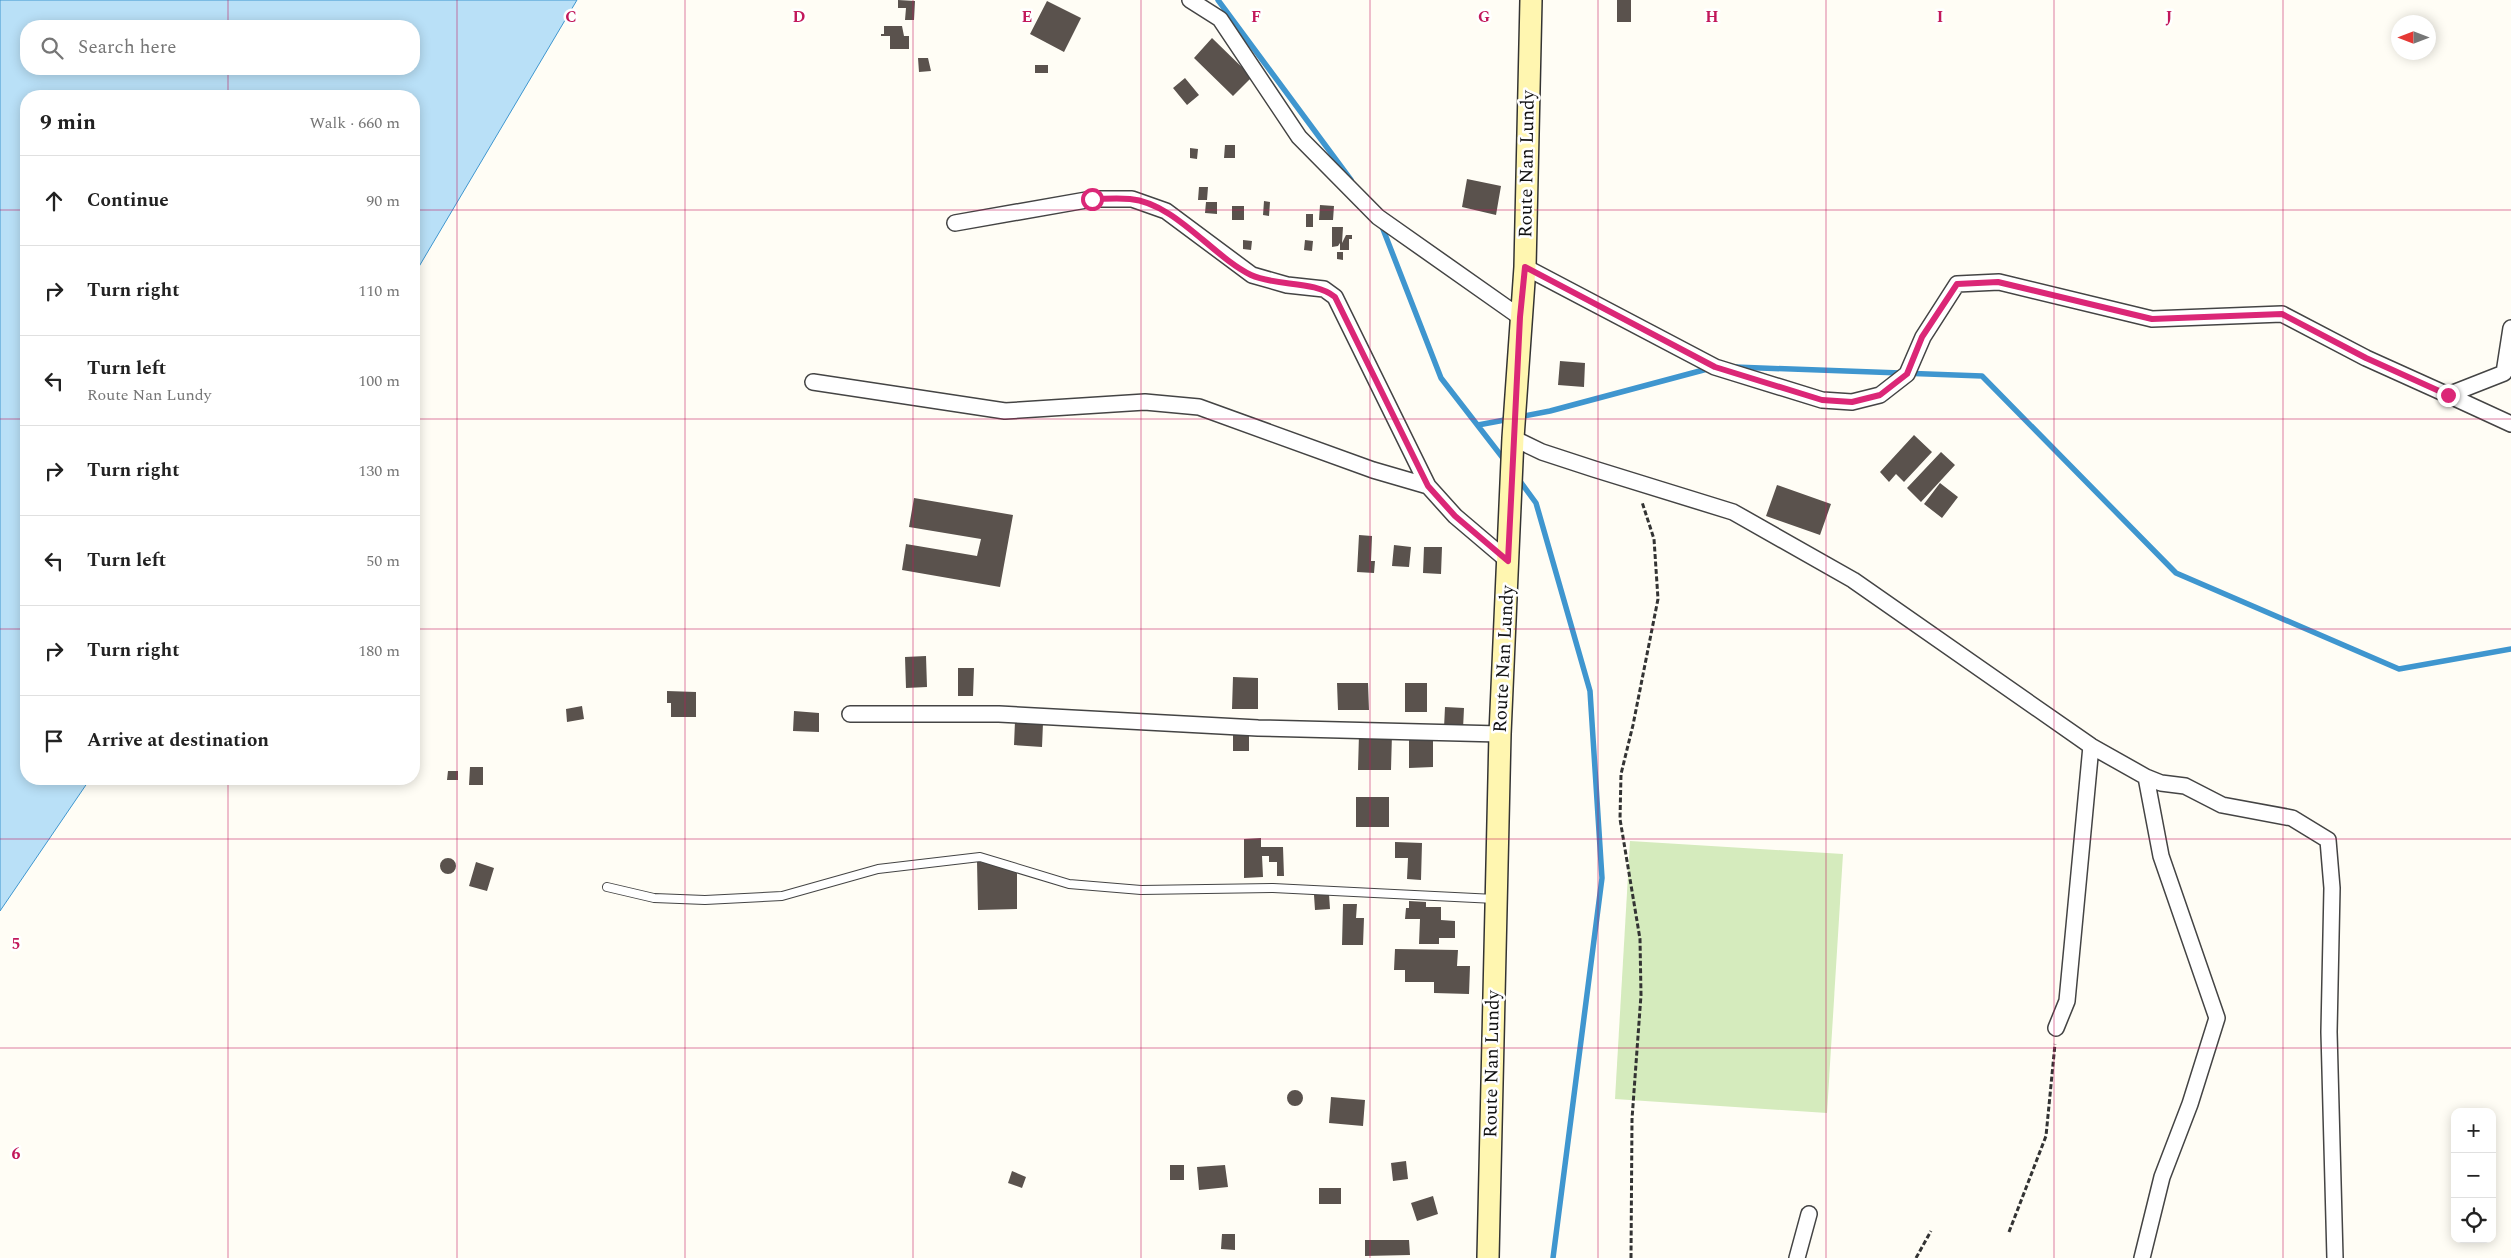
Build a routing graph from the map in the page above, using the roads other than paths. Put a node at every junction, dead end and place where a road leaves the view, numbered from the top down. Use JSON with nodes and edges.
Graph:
{"nodes":[{"id":1,"x":1190,"y":0,"type":"edge"},
{"id":2,"x":1531,"y":0,"type":"edge"},
{"id":3,"x":955,"y":223,"type":"dead end"},
{"id":4,"x":1525,"y":267,"type":"junction"},
{"id":5,"x":1520,"y":317,"type":"junction"},
{"id":6,"x":2511,"y":328,"type":"edge"},
{"id":7,"x":813,"y":382,"type":"dead end"},
{"id":8,"x":2448,"y":395,"type":"junction"},
{"id":9,"x":2511,"y":424,"type":"edge"},
{"id":10,"x":1513,"y":438,"type":"junction"},
{"id":11,"x":1428,"y":486,"type":"junction"},
{"id":12,"x":1508,"y":561,"type":"junction"},
{"id":13,"x":850,"y":714,"type":"dead end"},
{"id":14,"x":1500,"y":734,"type":"junction"},
{"id":15,"x":2091,"y":746,"type":"junction"},
{"id":16,"x":2146,"y":778,"type":"junction"},
{"id":17,"x":607,"y":887,"type":"dead end"},
{"id":18,"x":1495,"y":899,"type":"junction"},
{"id":19,"x":2056,"y":1028,"type":"road end"},
{"id":20,"x":1809,"y":1214,"type":"dead end"},
{"id":21,"x":1488,"y":1258,"type":"edge"},
{"id":22,"x":1797,"y":1258,"type":"edge"},
{"id":23,"x":2142,"y":1258,"type":"edge"},
{"id":24,"x":2335,"y":1258,"type":"edge"}],
"edges":[{"from":1,"to":5,"type":"street"},
{"from":2,"to":4,"type":"main road","name":"Route Nan Lundy"},
{"from":3,"to":11,"type":"street"},
{"from":4,"to":5,"type":"main road","name":"Route Nan Lundy"},
{"from":4,"to":8,"type":"street"},
{"from":5,"to":10,"type":"main road","name":"Route Nan Lundy"},
{"from":6,"to":8,"type":"street"},
{"from":7,"to":11,"type":"street"},
{"from":8,"to":9,"type":"street"},
{"from":10,"to":12,"type":"main road","name":"Route Nan Lundy"},
{"from":10,"to":15,"type":"street"},
{"from":11,"to":12,"type":"street"},
{"from":12,"to":14,"type":"main road","name":"Route Nan Lundy"},
{"from":13,"to":14,"type":"street"},
{"from":14,"to":18,"type":"main road","name":"Route Nan Lundy"},
{"from":15,"to":16,"type":"street"},
{"from":15,"to":19,"type":"street"},
{"from":16,"to":23,"type":"street"},
{"from":16,"to":24,"type":"street"},
{"from":17,"to":18,"type":"lane"},
{"from":18,"to":21,"type":"main road","name":"Route Nan Lundy"},
{"from":20,"to":22,"type":"street"}]}
